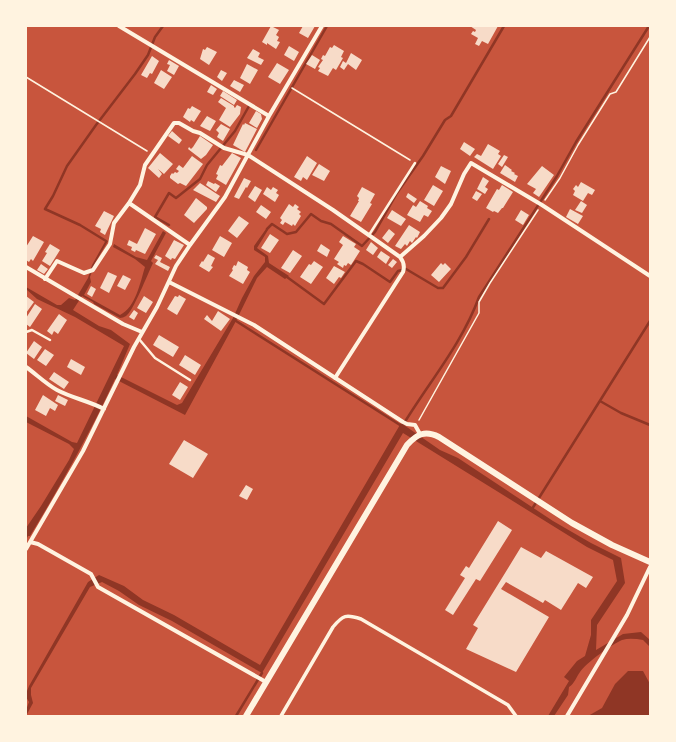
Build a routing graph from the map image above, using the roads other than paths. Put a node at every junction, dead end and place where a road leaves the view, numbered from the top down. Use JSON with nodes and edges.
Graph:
{"nodes":[{"id":1,"x":119,"y":26,"type":"edge"},
{"id":2,"x":322,"y":26,"type":"edge"},
{"id":3,"x":269,"y":116,"type":"junction"},
{"id":4,"x":248,"y":155,"type":"junction"},
{"id":5,"x":415,"y":163,"type":"road end"},
{"id":6,"x":129,"y":203,"type":"junction"},
{"id":7,"x":369,"y":235,"type":"junction"},
{"id":8,"x":190,"y":245,"type":"junction"},
{"id":9,"x":400,"y":257,"type":"junction"},
{"id":10,"x":26,"y":267,"type":"edge"},
{"id":11,"x":650,"y":276,"type":"edge"},
{"id":12,"x":46,"y":279,"type":"junction"},
{"id":13,"x":169,"y":282,"type":"junction"},
{"id":14,"x":26,"y":332,"type":"edge"},
{"id":15,"x":142,"y":332,"type":"junction"},
{"id":16,"x":138,"y":339,"type":"junction"},
{"id":17,"x":50,"y":340,"type":"dead end"},
{"id":18,"x":26,"y":367,"type":"edge"},
{"id":19,"x":335,"y":378,"type":"junction"},
{"id":20,"x":190,"y":380,"type":"dead end"},
{"id":21,"x":104,"y":409,"type":"junction"},
{"id":22,"x":420,"y":434,"type":"junction"},
{"id":23,"x":30,"y":542,"type":"junction"},
{"id":24,"x":26,"y":549,"type":"edge"},
{"id":25,"x":650,"y":562,"type":"edge"},
{"id":26,"x":650,"y":567,"type":"edge"},
{"id":27,"x":264,"y":681,"type":"junction"},
{"id":28,"x":246,"y":716,"type":"edge"},
{"id":29,"x":280,"y":716,"type":"edge"},
{"id":30,"x":516,"y":716,"type":"edge"},
{"id":31,"x":567,"y":716,"type":"edge"}],
"edges":[{"from":1,"to":3,"type":"street"},
{"from":2,"to":3,"type":"street"},
{"from":3,"to":4,"type":"street"},
{"from":4,"to":6,"type":"street"},
{"from":4,"to":7,"type":"street"},
{"from":4,"to":8,"type":"street"},
{"from":5,"to":7,"type":"lane"},
{"from":6,"to":8,"type":"street"},
{"from":6,"to":12,"type":"street"},
{"from":7,"to":9,"type":"street"},
{"from":8,"to":13,"type":"street"},
{"from":9,"to":11,"type":"street"},
{"from":9,"to":19,"type":"street"},
{"from":10,"to":12,"type":"street"},
{"from":12,"to":15,"type":"street"},
{"from":13,"to":15,"type":"street"},
{"from":13,"to":19,"type":"street"},
{"from":14,"to":17,"type":"lane"},
{"from":15,"to":16,"type":"street"},
{"from":16,"to":20,"type":"lane"},
{"from":16,"to":21,"type":"street"},
{"from":18,"to":21,"type":"street"},
{"from":19,"to":22,"type":"street"},
{"from":21,"to":23,"type":"street"},
{"from":22,"to":25,"type":"street"},
{"from":22,"to":27,"type":"street"},
{"from":23,"to":24,"type":"street"},
{"from":23,"to":27,"type":"street"},
{"from":26,"to":31,"type":"street"},
{"from":27,"to":28,"type":"street"},
{"from":29,"to":30,"type":"street"}]}
